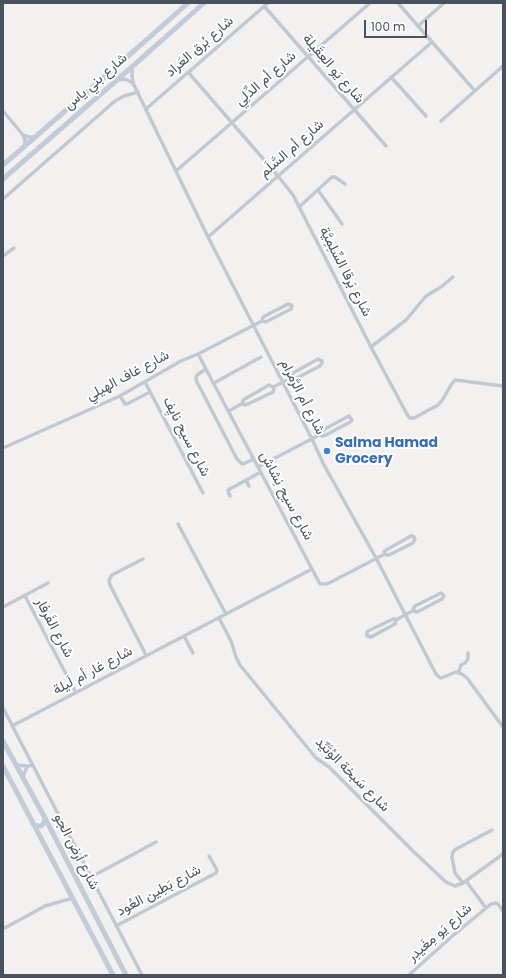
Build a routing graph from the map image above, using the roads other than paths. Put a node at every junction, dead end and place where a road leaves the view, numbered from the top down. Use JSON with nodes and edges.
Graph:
{"nodes":[{"id":1,"x":188,"y":3,"type":"edge"},
{"id":2,"x":204,"y":3,"type":"edge"},
{"id":3,"x":268,"y":3,"type":"edge"},
{"id":4,"x":370,"y":3,"type":"edge"},
{"id":5,"x":398,"y":3,"type":"edge"},
{"id":6,"x":444,"y":3,"type":"edge"},
{"id":7,"x":264,"y":6,"type":"junction"},
{"id":8,"x":418,"y":26,"type":"junction"},
{"id":9,"x":432,"y":42,"type":"junction"},
{"id":10,"x":308,"y":57,"type":"junction"},
{"id":11,"x":132,"y":66,"type":"junction"},
{"id":12,"x":503,"y":66,"type":"edge"},
{"id":13,"x":188,"y":72,"type":"junction"},
{"id":14,"x":391,"y":77,"type":"junction"},
{"id":15,"x":117,"y":80,"type":"junction"},
{"id":16,"x":134,"y":83,"type":"junction"},
{"id":17,"x":474,"y":91,"type":"junction"},
{"id":18,"x":138,"y":92,"type":"junction"},
{"id":19,"x":146,"y":108,"type":"junction"},
{"id":20,"x":354,"y":110,"type":"junction"},
{"id":21,"x":3,"y":111,"type":"edge"},
{"id":22,"x":426,"y":116,"type":"dead end"},
{"id":23,"x":441,"y":121,"type":"dead end"},
{"id":24,"x":232,"y":123,"type":"junction"},
{"id":25,"x":23,"y":135,"type":"junction"},
{"id":26,"x":35,"y":137,"type":"junction"},
{"id":27,"x":25,"y":146,"type":"junction"},
{"id":28,"x":386,"y":146,"type":"dead end"},
{"id":29,"x":3,"y":165,"type":"edge"},
{"id":30,"x":176,"y":171,"type":"junction"},
{"id":31,"x":278,"y":176,"type":"junction"},
{"id":32,"x":3,"y":178,"type":"edge"},
{"id":33,"x":345,"y":184,"type":"dead end"},
{"id":34,"x":318,"y":190,"type":"junction"},
{"id":35,"x":3,"y":199,"type":"edge"},
{"id":36,"x":299,"y":207,"type":"junction"},
{"id":37,"x":342,"y":224,"type":"dead end"},
{"id":38,"x":208,"y":237,"type":"junction"},
{"id":39,"x":14,"y":248,"type":"dead end"},
{"id":40,"x":3,"y":256,"type":"edge"},
{"id":41,"x":453,"y":277,"type":"dead end"},
{"id":42,"x":262,"y":321,"type":"junction"},
{"id":43,"x":253,"y":326,"type":"junction"},
{"id":44,"x":371,"y":347,"type":"junction"},
{"id":45,"x":198,"y":354,"type":"junction"},
{"id":46,"x":261,"y":357,"type":"dead end"},
{"id":47,"x":206,"y":369,"type":"junction"},
{"id":48,"x":292,"y":378,"type":"junction"},
{"id":49,"x":145,"y":382,"type":"junction"},
{"id":50,"x":283,"y":382,"type":"junction"},
{"id":51,"x":214,"y":383,"type":"junction"},
{"id":52,"x":503,"y":386,"type":"edge"},
{"id":53,"x":274,"y":387,"type":"junction"},
{"id":54,"x":150,"y":392,"type":"junction"},
{"id":55,"x":120,"y":396,"type":"junction"},
{"id":56,"x":243,"y":403,"type":"junction"},
{"id":57,"x":229,"y":411,"type":"junction"},
{"id":58,"x":321,"y":434,"type":"junction"},
{"id":59,"x":312,"y":439,"type":"junction"},
{"id":60,"x":3,"y":448,"type":"edge"},
{"id":61,"x":254,"y":459,"type":"junction"},
{"id":62,"x":258,"y":467,"type":"junction"},
{"id":63,"x":261,"y":472,"type":"junction"},
{"id":64,"x":246,"y":480,"type":"junction"},
{"id":65,"x":249,"y":486,"type":"dead end"},
{"id":66,"x":203,"y":493,"type":"dead end"},
{"id":67,"x":230,"y":496,"type":"dead end"},
{"id":68,"x":178,"y":524,"type":"dead end"},
{"id":69,"x":385,"y":554,"type":"junction"},
{"id":70,"x":376,"y":558,"type":"junction"},
{"id":71,"x":143,"y":559,"type":"dead end"},
{"id":72,"x":312,"y":569,"type":"junction"},
{"id":73,"x":48,"y":583,"type":"dead end"},
{"id":74,"x":25,"y":596,"type":"junction"},
{"id":75,"x":3,"y":607,"type":"edge"},
{"id":76,"x":414,"y":610,"type":"junction"},
{"id":77,"x":226,"y":614,"type":"junction"},
{"id":78,"x":405,"y":615,"type":"junction"},
{"id":79,"x":219,"y":618,"type":"junction"},
{"id":80,"x":396,"y":620,"type":"junction"},
{"id":81,"x":184,"y":636,"type":"junction"},
{"id":82,"x":193,"y":653,"type":"dead end"},
{"id":83,"x":468,"y":653,"type":"dead end"},
{"id":84,"x":146,"y":655,"type":"junction"},
{"id":85,"x":459,"y":672,"type":"junction"},
{"id":86,"x":76,"y":693,"type":"junction"},
{"id":87,"x":3,"y":708,"type":"edge"},
{"id":88,"x":12,"y":726,"type":"junction"},
{"id":89,"x":503,"y":727,"type":"edge"},
{"id":90,"x":3,"y":741,"type":"edge"},
{"id":91,"x":16,"y":765,"type":"junction"},
{"id":92,"x":33,"y":765,"type":"junction"},
{"id":93,"x":3,"y":766,"type":"edge"},
{"id":94,"x":28,"y":766,"type":"junction"},
{"id":95,"x":23,"y":777,"type":"junction"},
{"id":96,"x":45,"y":818,"type":"junction"},
{"id":97,"x":34,"y":824,"type":"junction"},
{"id":98,"x":492,"y":830,"type":"dead end"},
{"id":99,"x":156,"y":842,"type":"dead end"},
{"id":100,"x":503,"y":854,"type":"edge"},
{"id":101,"x":209,"y":856,"type":"dead end"},
{"id":102,"x":91,"y":877,"type":"junction"},
{"id":103,"x":464,"y":882,"type":"junction"},
{"id":104,"x":73,"y":898,"type":"junction"},
{"id":105,"x":486,"y":908,"type":"junction"},
{"id":106,"x":503,"y":911,"type":"edge"},
{"id":107,"x":116,"y":926,"type":"junction"},
{"id":108,"x":3,"y":929,"type":"edge"},
{"id":109,"x":113,"y":975,"type":"edge"},
{"id":110,"x":126,"y":975,"type":"edge"},
{"id":111,"x":142,"y":975,"type":"edge"},
{"id":112,"x":409,"y":975,"type":"edge"}],
"edges":[{"from":1,"to":26,"type":"main road","name":"شارع بني ياس"},
{"from":2,"to":11,"type":"main road","name":"شارع بني ياس"},
{"from":3,"to":7,"type":"street","name":"شارع بُرق العَراد"},
{"from":4,"to":10,"type":"street","name":"شارع أم الدِّلِي"},
{"from":5,"to":8,"type":"street"},
{"from":6,"to":8,"type":"street"},
{"from":7,"to":10,"type":"street","name":"شارع يَو العِقَيلة"},
{"from":7,"to":13,"type":"street","name":"شارع بُرق العَراد"},
{"from":8,"to":9,"type":"street"},
{"from":9,"to":14,"type":"street","name":"شارع أم السَّلَم"},
{"from":9,"to":17,"type":"street"},
{"from":10,"to":20,"type":"street","name":"شارع يَو العِقَيلة"},
{"from":10,"to":24,"type":"street","name":"شارع أم الدِّلِي"},
{"from":11,"to":15,"type":"main road","name":"شارع بني ياس"},
{"from":11,"to":16,"type":"street","name":"شارع أم الرَّمرام"},
{"from":12,"to":17,"type":"street"},
{"from":13,"to":19,"type":"street","name":"شارع بُرق العَراد"},
{"from":13,"to":24,"type":"street","name":"شارع بَرقا السِّلِمِيَّة"},
{"from":14,"to":20,"type":"street","name":"شارع أم السَّلَم"},
{"from":14,"to":22,"type":"street"},
{"from":15,"to":16,"type":"street"},
{"from":15,"to":32,"type":"main road","name":"شارع بني ياس"},
{"from":16,"to":18,"type":"street","name":"شارع أم الرَّمرام"},
{"from":17,"to":23,"type":"street"},
{"from":18,"to":19,"type":"street","name":"شارع أم الرَّمرام"},
{"from":18,"to":35,"type":"street"},
{"from":19,"to":30,"type":"street","name":"شارع أم الرَّمرام"},
{"from":20,"to":28,"type":"street","name":"شارع يَو العِقَيلة"},
{"from":20,"to":31,"type":"street","name":"شارع أم السَّلَم"},
{"from":21,"to":25,"type":"street"},
{"from":24,"to":30,"type":"street","name":"شارع أم الدِّلِي"},
{"from":24,"to":31,"type":"street","name":"شارع بَرقا السِّلِمِيَّة"},
{"from":25,"to":26,"type":"street"},
{"from":25,"to":27,"type":"street"},
{"from":26,"to":27,"type":"main road","name":"شارع بني ياس"},
{"from":27,"to":29,"type":"main road","name":"شارع بني ياس"},
{"from":30,"to":38,"type":"street","name":"شارع أم الرَّمرام"},
{"from":31,"to":36,"type":"street","name":"شارع بَرقا السِّلِمِيَّة"},
{"from":31,"to":38,"type":"street","name":"شارع أم السَّلَم"},
{"from":33,"to":34,"type":"street"},
{"from":34,"to":36,"type":"street"},
{"from":34,"to":37,"type":"street"},
{"from":36,"to":44,"type":"street","name":"شارع بَرقا السِّلِمِيَّة"},
{"from":38,"to":43,"type":"street","name":"شارع أم الرَّمرام"},
{"from":39,"to":40,"type":"street"},
{"from":41,"to":44,"type":"street"},
{"from":42,"to":42,"type":"street","name":"شارع غاف الهيلي"},
{"from":42,"to":43,"type":"street","name":"شارع غاف الهيلي"},
{"from":43,"to":45,"type":"street","name":"شارع غاف الهيلي"},
{"from":43,"to":50,"type":"street","name":"شارع أم الرَّمرام"},
{"from":44,"to":52,"type":"street","name":"شارع بَرقا السِّلِمِيَّة"},
{"from":45,"to":47,"type":"street","name":"شارع سيح نِشاش"},
{"from":45,"to":49,"type":"street","name":"شارع غاف الهيلي"},
{"from":46,"to":51,"type":"street"},
{"from":47,"to":51,"type":"street","name":"شارع سيح نِشاش"},
{"from":47,"to":61,"type":"street"},
{"from":48,"to":48,"type":"street"},
{"from":48,"to":50,"type":"street"},
{"from":49,"to":54,"type":"street","name":"شارع سيح نايِف"},
{"from":49,"to":55,"type":"street","name":"شارع غاف الهيلي"},
{"from":50,"to":53,"type":"street"},
{"from":50,"to":59,"type":"street","name":"شارع أم الرَّمرام"},
{"from":51,"to":57,"type":"street","name":"شارع سيح نِشاش"},
{"from":53,"to":56,"type":"street"},
{"from":53,"to":56,"type":"street"},
{"from":54,"to":55,"type":"street","name":"شارع سيح نايِف"},
{"from":54,"to":66,"type":"street","name":"شارع سيح نايِف"},
{"from":55,"to":60,"type":"street","name":"شارع غاف الهيلي"},
{"from":56,"to":57,"type":"street"},
{"from":57,"to":61,"type":"street","name":"شارع سيح نِشاش"},
{"from":58,"to":58,"type":"street"},
{"from":58,"to":59,"type":"street"},
{"from":59,"to":62,"type":"street"},
{"from":59,"to":70,"type":"street","name":"شارع أم الرَّمرام"},
{"from":61,"to":62,"type":"street","name":"شارع سيح نِشاش"},
{"from":62,"to":63,"type":"street","name":"شارع سيح نِشاش"},
{"from":63,"to":64,"type":"street"},
{"from":63,"to":72,"type":"street","name":"شارع سيح نِشاش"},
{"from":64,"to":65,"type":"street"},
{"from":64,"to":67,"type":"street"},
{"from":68,"to":77,"type":"street"},
{"from":69,"to":69,"type":"street","name":"شارع سيح نِشاش"},
{"from":69,"to":70,"type":"street","name":"شارع سيح نِشاش"},
{"from":70,"to":72,"type":"street","name":"شارع سيح نِشاش"},
{"from":70,"to":78,"type":"street","name":"شارع أم الرَّمرام"},
{"from":71,"to":84,"type":"street"},
{"from":72,"to":77,"type":"street","name":"شارع غار أم لَيلة"},
{"from":73,"to":74,"type":"street"},
{"from":74,"to":75,"type":"street"},
{"from":74,"to":86,"type":"street","name":"شارع الفَرفار"},
{"from":76,"to":76,"type":"street"},
{"from":76,"to":78,"type":"street"},
{"from":77,"to":79,"type":"street","name":"شارع غار أم لَيلة"},
{"from":78,"to":80,"type":"street"},
{"from":78,"to":85,"type":"street","name":"شارع أم الرَّمرام"},
{"from":79,"to":81,"type":"street","name":"شارع غار أم لَيلة"},
{"from":79,"to":103,"type":"street","name":"شارع سَبخة الوُتَيِّد"},
{"from":80,"to":80,"type":"street"},
{"from":81,"to":82,"type":"street"},
{"from":81,"to":84,"type":"street","name":"شارع غار أم لَيلة"},
{"from":83,"to":85,"type":"street"},
{"from":84,"to":86,"type":"street","name":"شارع غار أم لَيلة"},
{"from":85,"to":89,"type":"street"},
{"from":86,"to":88,"type":"street","name":"شارع غار أم لَيلة"},
{"from":87,"to":88,"type":"street"},
{"from":88,"to":92,"type":"street"},
{"from":90,"to":91,"type":"main road","name":"شارع أرض الجو"},
{"from":91,"to":94,"type":"street"},
{"from":91,"to":95,"type":"main road","name":"شارع أرض الجو"},
{"from":92,"to":94,"type":"street"},
{"from":92,"to":102,"type":"street"},
{"from":93,"to":97,"type":"main road","name":"شارع أرض الجو"},
{"from":94,"to":95,"type":"street"},
{"from":95,"to":96,"type":"main road","name":"شارع أرض الجو"},
{"from":96,"to":97,"type":"main road"},
{"from":96,"to":110,"type":"main road","name":"شارع أرض الجو"},
{"from":97,"to":104,"type":"main road","name":"شارع أرض الجو"},
{"from":98,"to":103,"type":"street","name":"شارع يَو مِغَيدِر"},
{"from":99,"to":102,"type":"street"},
{"from":100,"to":103,"type":"street"},
{"from":101,"to":107,"type":"street","name":"شارع بَطِين العُود"},
{"from":102,"to":107,"type":"street"},
{"from":103,"to":105,"type":"street","name":"شارع يَو مِغَيدِر"},
{"from":104,"to":108,"type":"street"},
{"from":104,"to":109,"type":"main road","name":"شارع أرض الجو"},
{"from":105,"to":106,"type":"street","name":"شارع يَو مِغَيدِر"},
{"from":105,"to":112,"type":"street","name":"شارع يَو مِغَيدِر"},
{"from":107,"to":111,"type":"street"}]}
